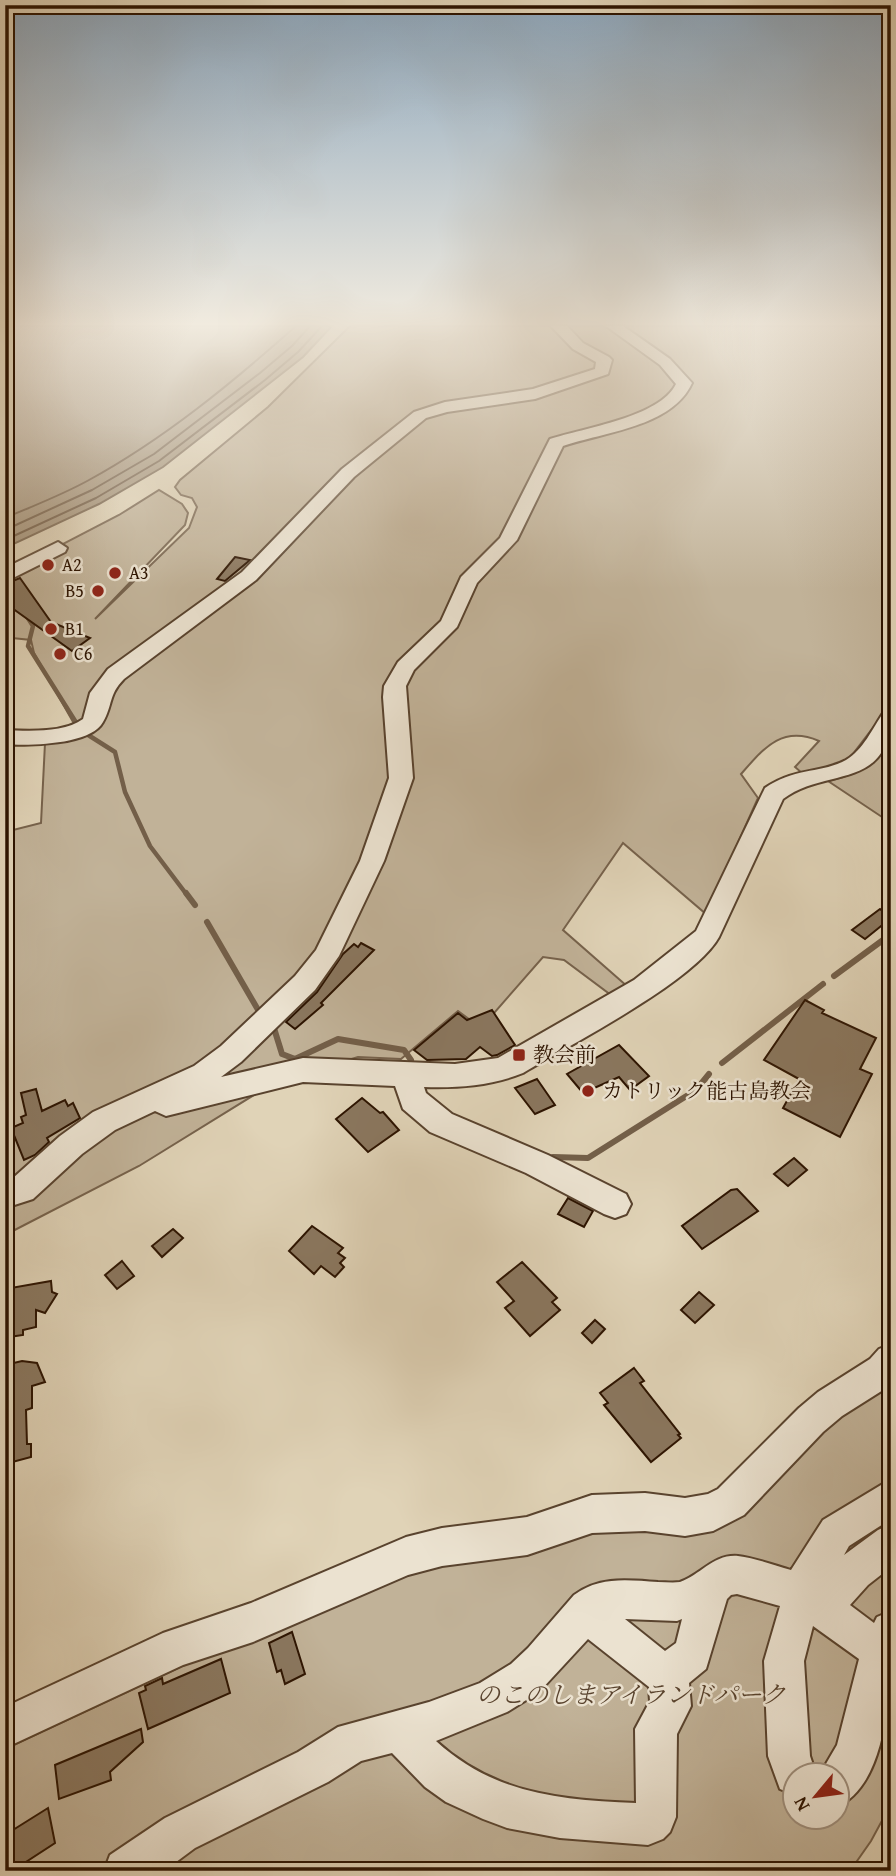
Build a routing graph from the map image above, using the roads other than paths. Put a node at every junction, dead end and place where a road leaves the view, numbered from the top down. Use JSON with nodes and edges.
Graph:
{"nodes":[{"id":1,"x":425,"y":414,"type":"edge"},
{"id":2,"x":643,"y":414,"type":"edge"},
{"id":3,"x":58,"y":548,"type":"dead end"},
{"id":4,"x":5,"y":576,"type":"edge"},
{"id":5,"x":891,"y":718,"type":"edge"},
{"id":6,"x":5,"y":737,"type":"edge"},
{"id":7,"x":406,"y":1072,"type":"junction"},
{"id":8,"x":155,"y":1095,"type":"junction"},
{"id":9,"x":5,"y":1194,"type":"edge"},
{"id":10,"x":615,"y":1204,"type":"dead end"},
{"id":11,"x":891,"y":1361,"type":"edge"},
{"id":12,"x":891,"y":1497,"type":"edge"},
{"id":13,"x":891,"y":1543,"type":"edge"},
{"id":14,"x":710,"y":1589,"type":"junction"},
{"id":15,"x":812,"y":1604,"type":"junction"},
{"id":16,"x":588,"y":1609,"type":"junction"},
{"id":17,"x":885,"y":1641,"type":"edge"},
{"id":18,"x":668,"y":1675,"type":"junction"},
{"id":19,"x":5,"y":1728,"type":"edge"},
{"id":20,"x":400,"y":1730,"type":"junction"},
{"id":21,"x":790,"y":1760,"type":"edge"},
{"id":22,"x":850,"y":1767,"type":"edge"},
{"id":23,"x":125,"y":1871,"type":"edge"}],
"edges":[{"from":1,"to":6,"type":"street"},
{"from":2,"to":8,"type":"street"},
{"from":3,"to":4,"type":"street"},
{"from":5,"to":7,"type":"street"},
{"from":7,"to":8,"type":"street"},
{"from":7,"to":10,"type":"street"},
{"from":8,"to":9,"type":"street"},
{"from":11,"to":19,"type":"street"},
{"from":12,"to":15,"type":"street"},
{"from":13,"to":15,"type":"street"},
{"from":14,"to":15,"type":"street"},
{"from":14,"to":16,"type":"street"},
{"from":14,"to":18,"type":"street"},
{"from":15,"to":17,"type":"street"},
{"from":15,"to":21,"type":"street"},
{"from":16,"to":18,"type":"street"},
{"from":16,"to":20,"type":"street"},
{"from":17,"to":22,"type":"street"},
{"from":18,"to":20,"type":"street"},
{"from":20,"to":23,"type":"street"}]}
